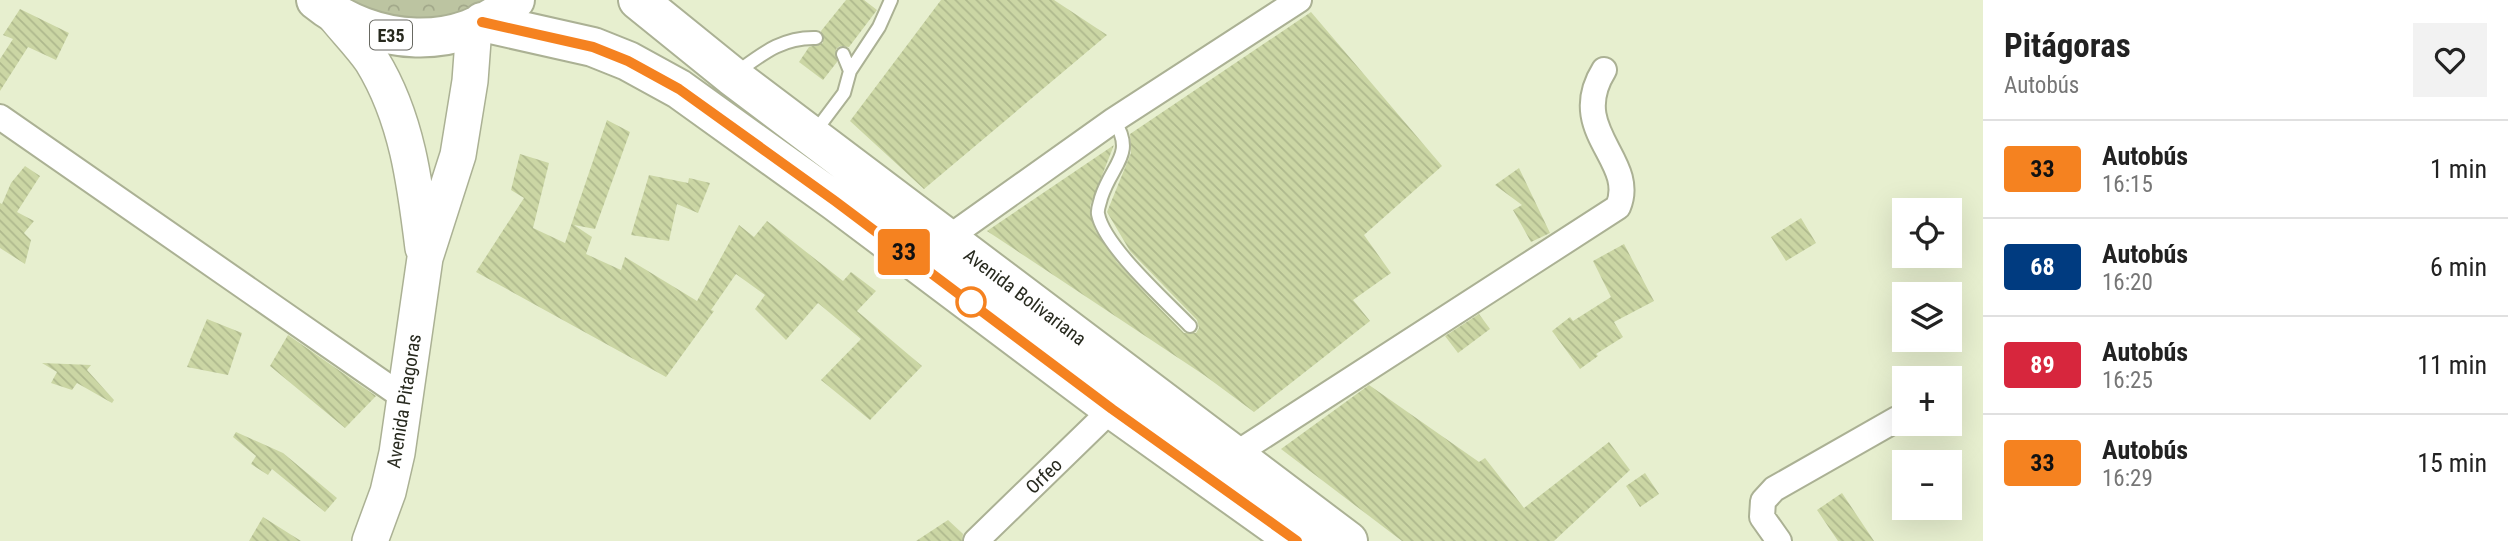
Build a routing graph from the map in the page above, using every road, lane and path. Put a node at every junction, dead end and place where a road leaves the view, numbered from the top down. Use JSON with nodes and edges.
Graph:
{"nodes":[{"id":1,"x":515,"y":0,"type":"edge"},
{"id":2,"x":638,"y":0,"type":"edge"},
{"id":3,"x":891,"y":0,"type":"edge"},
{"id":4,"x":1299,"y":0,"type":"edge"},
{"id":5,"x":325,"y":7,"type":"edge"},
{"id":6,"x":478,"y":24,"type":"junction"},
{"id":7,"x":816,"y":38,"type":"dead end"},
{"id":8,"x":843,"y":54,"type":"dead end"},
{"id":9,"x":1604,"y":70,"type":"dead end"},
{"id":10,"x":850,"y":71,"type":"junction"},
{"id":11,"x":732,"y":76,"type":"junction"},
{"id":12,"x":0,"y":117,"type":"edge"},
{"id":13,"x":1114,"y":120,"type":"junction"},
{"id":14,"x":812,"y":136,"type":"junction"},
{"id":15,"x":948,"y":238,"type":"junction"},
{"id":16,"x":425,"y":258,"type":"junction"},
{"id":17,"x":1190,"y":326,"type":"dead end"},
{"id":18,"x":406,"y":399,"type":"junction"},
{"id":19,"x":1112,"y":409,"type":"junction"},
{"id":20,"x":1892,"y":422,"type":"edge"},
{"id":21,"x":1234,"y":455,"type":"junction"},
{"id":22,"x":1284,"y":538,"type":"edge"},
{"id":23,"x":370,"y":541,"type":"edge"},
{"id":24,"x":976,"y":541,"type":"edge"},
{"id":25,"x":1348,"y":541,"type":"edge"},
{"id":26,"x":1779,"y":541,"type":"edge"}],
"edges":[{"from":1,"to":6,"type":"highway","number":"E35"},
{"from":2,"to":11,"type":"highway","name":"Avenida Bolivariana"},
{"from":3,"to":10,"type":"lane"},
{"from":4,"to":13,"type":"street"},
{"from":5,"to":6,"type":"highway","number":"E35"},
{"from":5,"to":16,"type":"main road","name":"Avenida Pitagoras"},
{"from":6,"to":16,"type":"main road","name":"Avenida Pitagoras"},
{"from":6,"to":19,"type":"highway","name":"Avenida Bolivariana","number":"E35"},
{"from":7,"to":11,"type":"lane"},
{"from":8,"to":10,"type":"lane"},
{"from":9,"to":21,"type":"street"},
{"from":10,"to":14,"type":"lane"},
{"from":11,"to":14,"type":"highway","name":"Avenida Bolivariana"},
{"from":12,"to":18,"type":"street"},
{"from":13,"to":15,"type":"street"},
{"from":13,"to":17,"type":"lane"},
{"from":14,"to":15,"type":"highway","name":"Avenida Bolivariana"},
{"from":15,"to":21,"type":"highway","name":"Avenida Bolivariana"},
{"from":16,"to":18,"type":"main road","name":"Avenida Pitagoras"},
{"from":18,"to":23,"type":"main road","name":"Avenida Pitagoras"},
{"from":19,"to":22,"type":"highway","name":"Avenida Bolivariana","number":"E35"},
{"from":19,"to":24,"type":"street","name":"Orfeo"},
{"from":20,"to":26,"type":"street"},
{"from":21,"to":25,"type":"highway","name":"Avenida Bolivariana"}]}
